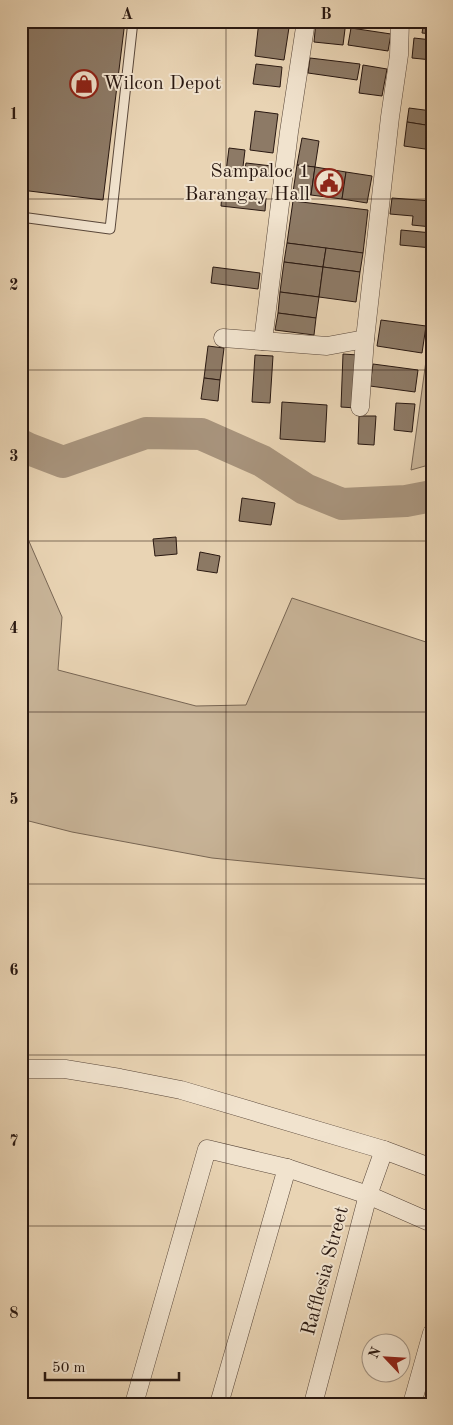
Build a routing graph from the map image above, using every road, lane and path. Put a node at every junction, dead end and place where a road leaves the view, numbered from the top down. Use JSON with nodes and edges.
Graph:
{"nodes":[{"id":1,"x":134,"y":21,"type":"edge"},
{"id":2,"x":306,"y":21,"type":"edge"},
{"id":3,"x":400,"y":21,"type":"edge"},
{"id":4,"x":21,"y":217,"type":"edge"},
{"id":5,"x":223,"y":338,"type":"dead end"},
{"id":6,"x":365,"y":338,"type":"junction"},
{"id":7,"x":263,"y":341,"type":"junction"},
{"id":8,"x":360,"y":408,"type":"dead end"},
{"id":9,"x":21,"y":1069,"type":"edge"},
{"id":10,"x":384,"y":1150,"type":"junction"},
{"id":11,"x":287,"y":1168,"type":"junction"},
{"id":12,"x":432,"y":1168,"type":"edge"},
{"id":13,"x":368,"y":1195,"type":"junction"},
{"id":14,"x":432,"y":1223,"type":"edge"},
{"id":15,"x":432,"y":1333,"type":"edge"},
{"id":16,"x":134,"y":1404,"type":"edge"},
{"id":17,"x":219,"y":1404,"type":"edge"},
{"id":18,"x":313,"y":1404,"type":"edge"},
{"id":19,"x":412,"y":1404,"type":"edge"}],
"edges":[{"from":1,"to":4,"type":"lane"},
{"from":2,"to":7,"type":"street"},
{"from":3,"to":6,"type":"street"},
{"from":5,"to":7,"type":"street"},
{"from":6,"to":7,"type":"street"},
{"from":6,"to":8,"type":"street"},
{"from":9,"to":10,"type":"street"},
{"from":10,"to":12,"type":"street"},
{"from":10,"to":13,"type":"street","name":"Rafflesia Street"},
{"from":11,"to":13,"type":"street"},
{"from":11,"to":16,"type":"street"},
{"from":11,"to":17,"type":"street"},
{"from":13,"to":14,"type":"street"},
{"from":13,"to":18,"type":"street","name":"Rafflesia Street"},
{"from":15,"to":19,"type":"street"}]}
